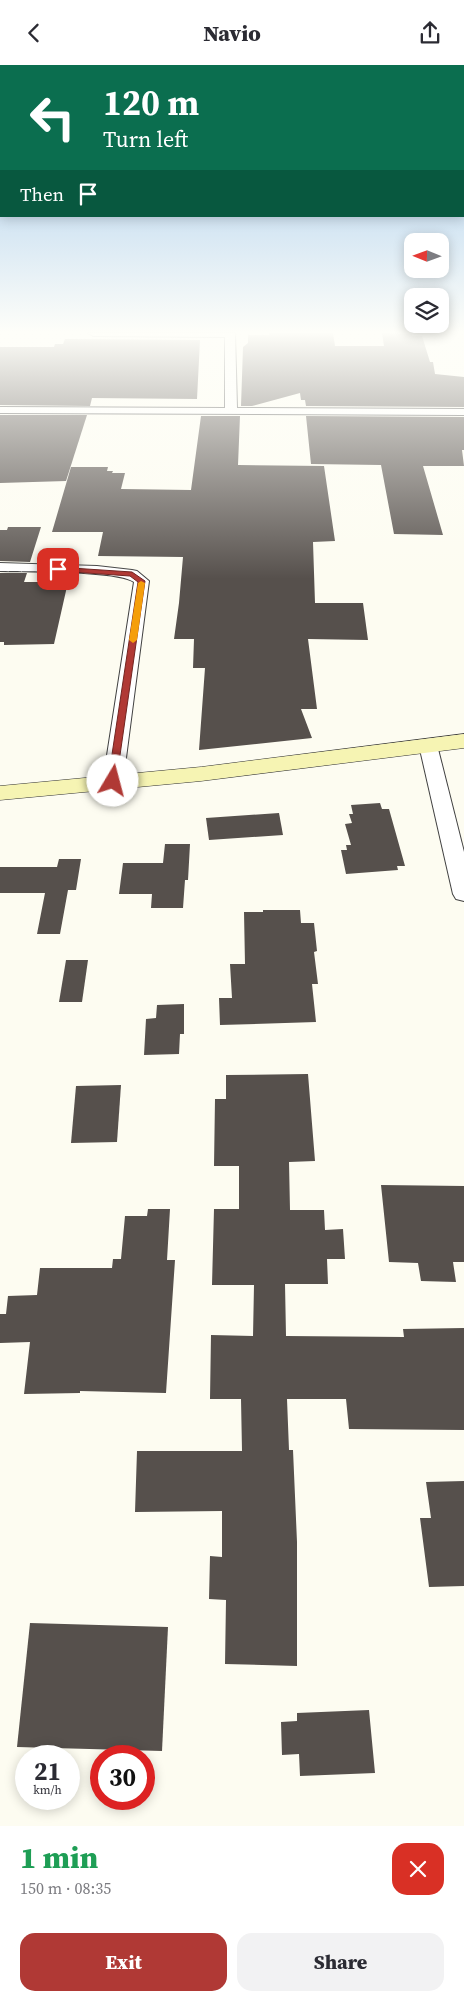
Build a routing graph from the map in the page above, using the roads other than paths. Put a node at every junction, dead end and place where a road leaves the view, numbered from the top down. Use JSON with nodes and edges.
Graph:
{"nodes":[{"id":1,"x":0,"y":567,"type":"edge"},
{"id":2,"x":464,"y":741,"type":"edge"},
{"id":3,"x":428,"y":745,"type":"junction"},
{"id":4,"x":113,"y":781,"type":"junction"},
{"id":5,"x":0,"y":793,"type":"edge"},
{"id":6,"x":464,"y":895,"type":"edge"}],
"edges":[{"from":1,"to":4,"type":"street"},
{"from":2,"to":3,"type":"street"},
{"from":3,"to":4,"type":"street"},
{"from":3,"to":6,"type":"street"},
{"from":4,"to":5,"type":"street"}]}
